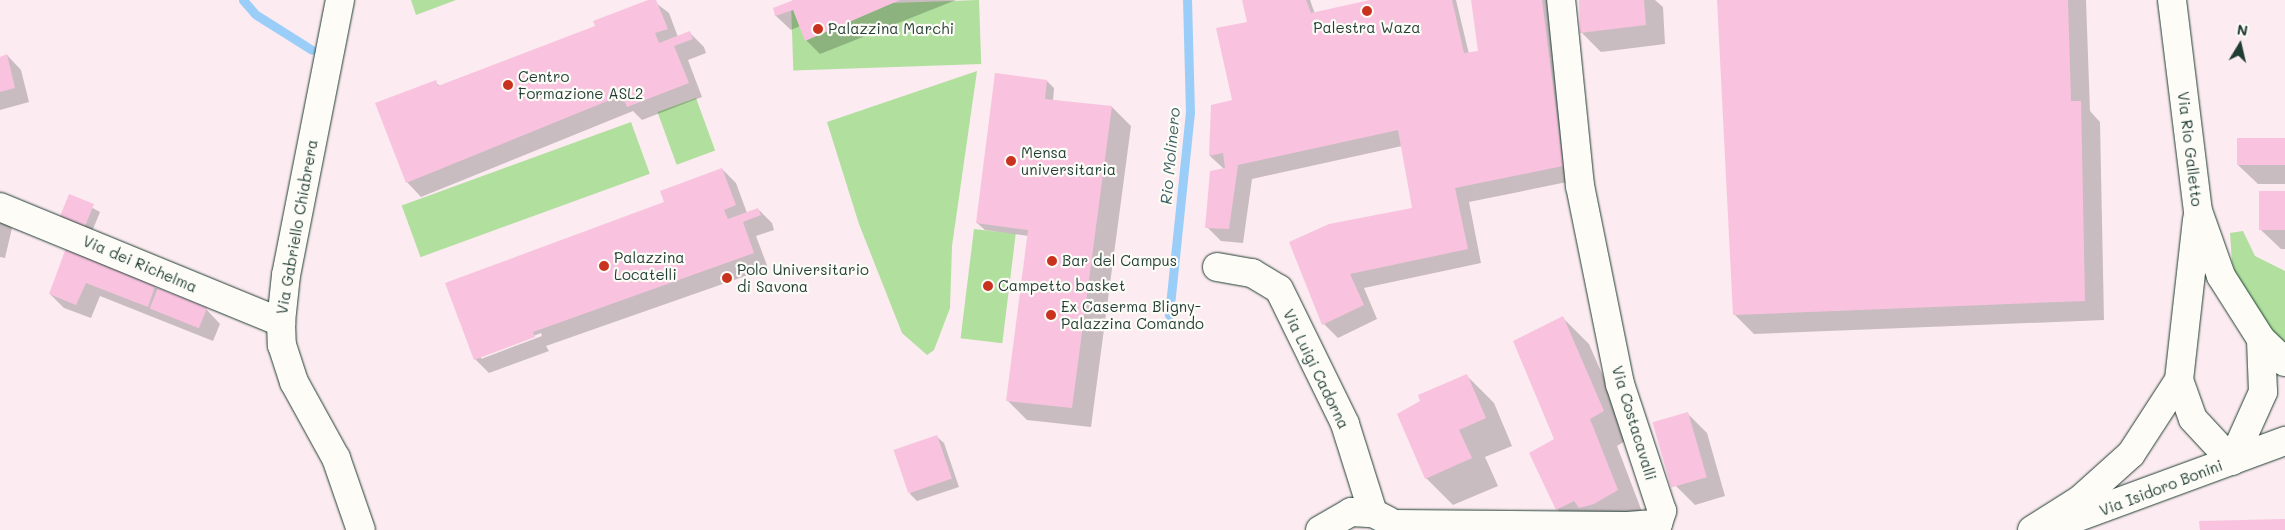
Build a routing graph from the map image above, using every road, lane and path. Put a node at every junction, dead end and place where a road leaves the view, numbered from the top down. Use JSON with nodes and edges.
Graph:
{"nodes":[{"id":1,"x":340,"y":0,"type":"edge"},
{"id":2,"x":1560,"y":0,"type":"edge"},
{"id":3,"x":2172,"y":0,"type":"edge"},
{"id":4,"x":0,"y":207,"type":"edge"},
{"id":5,"x":2198,"y":211,"type":"junction"},
{"id":6,"x":1216,"y":268,"type":"dead end"},
{"id":7,"x":281,"y":322,"type":"junction"},
{"id":8,"x":2261,"y":339,"type":"junction"},
{"id":9,"x":2285,"y":362,"type":"edge"},
{"id":10,"x":2179,"y":380,"type":"junction"},
{"id":11,"x":2285,"y":441,"type":"edge"},
{"id":12,"x":2232,"y":461,"type":"junction"},
{"id":13,"x":1389,"y":522,"type":"edge"},
{"id":14,"x":361,"y":530,"type":"edge"},
{"id":15,"x":1320,"y":530,"type":"edge"},
{"id":16,"x":2034,"y":530,"type":"edge"}],
"edges":[{"from":1,"to":7,"type":"street","name":"Via Gabriello Chiabrera"},
{"from":2,"to":13,"type":"street","name":"Via Costacavalli"},
{"from":3,"to":5,"type":"street","name":"Via Rio Galletto"},
{"from":4,"to":7,"type":"street","name":"Via dei Richelma"},
{"from":5,"to":8,"type":"street","name":"Via Rio Galletto"},
{"from":5,"to":10,"type":"street"},
{"from":6,"to":13,"type":"street","name":"Via Luigi Cadorna"},
{"from":7,"to":14,"type":"street","name":"Via Gabriello Chiabrera"},
{"from":8,"to":9,"type":"street","name":"Via Rio Galletto"},
{"from":8,"to":12,"type":"street"},
{"from":10,"to":12,"type":"street"},
{"from":10,"to":16,"type":"street"},
{"from":11,"to":12,"type":"street","name":"Via Isidoro Bonini"},
{"from":12,"to":16,"type":"street","name":"Via Isidoro Bonini"},
{"from":13,"to":15,"type":"street"}]}
